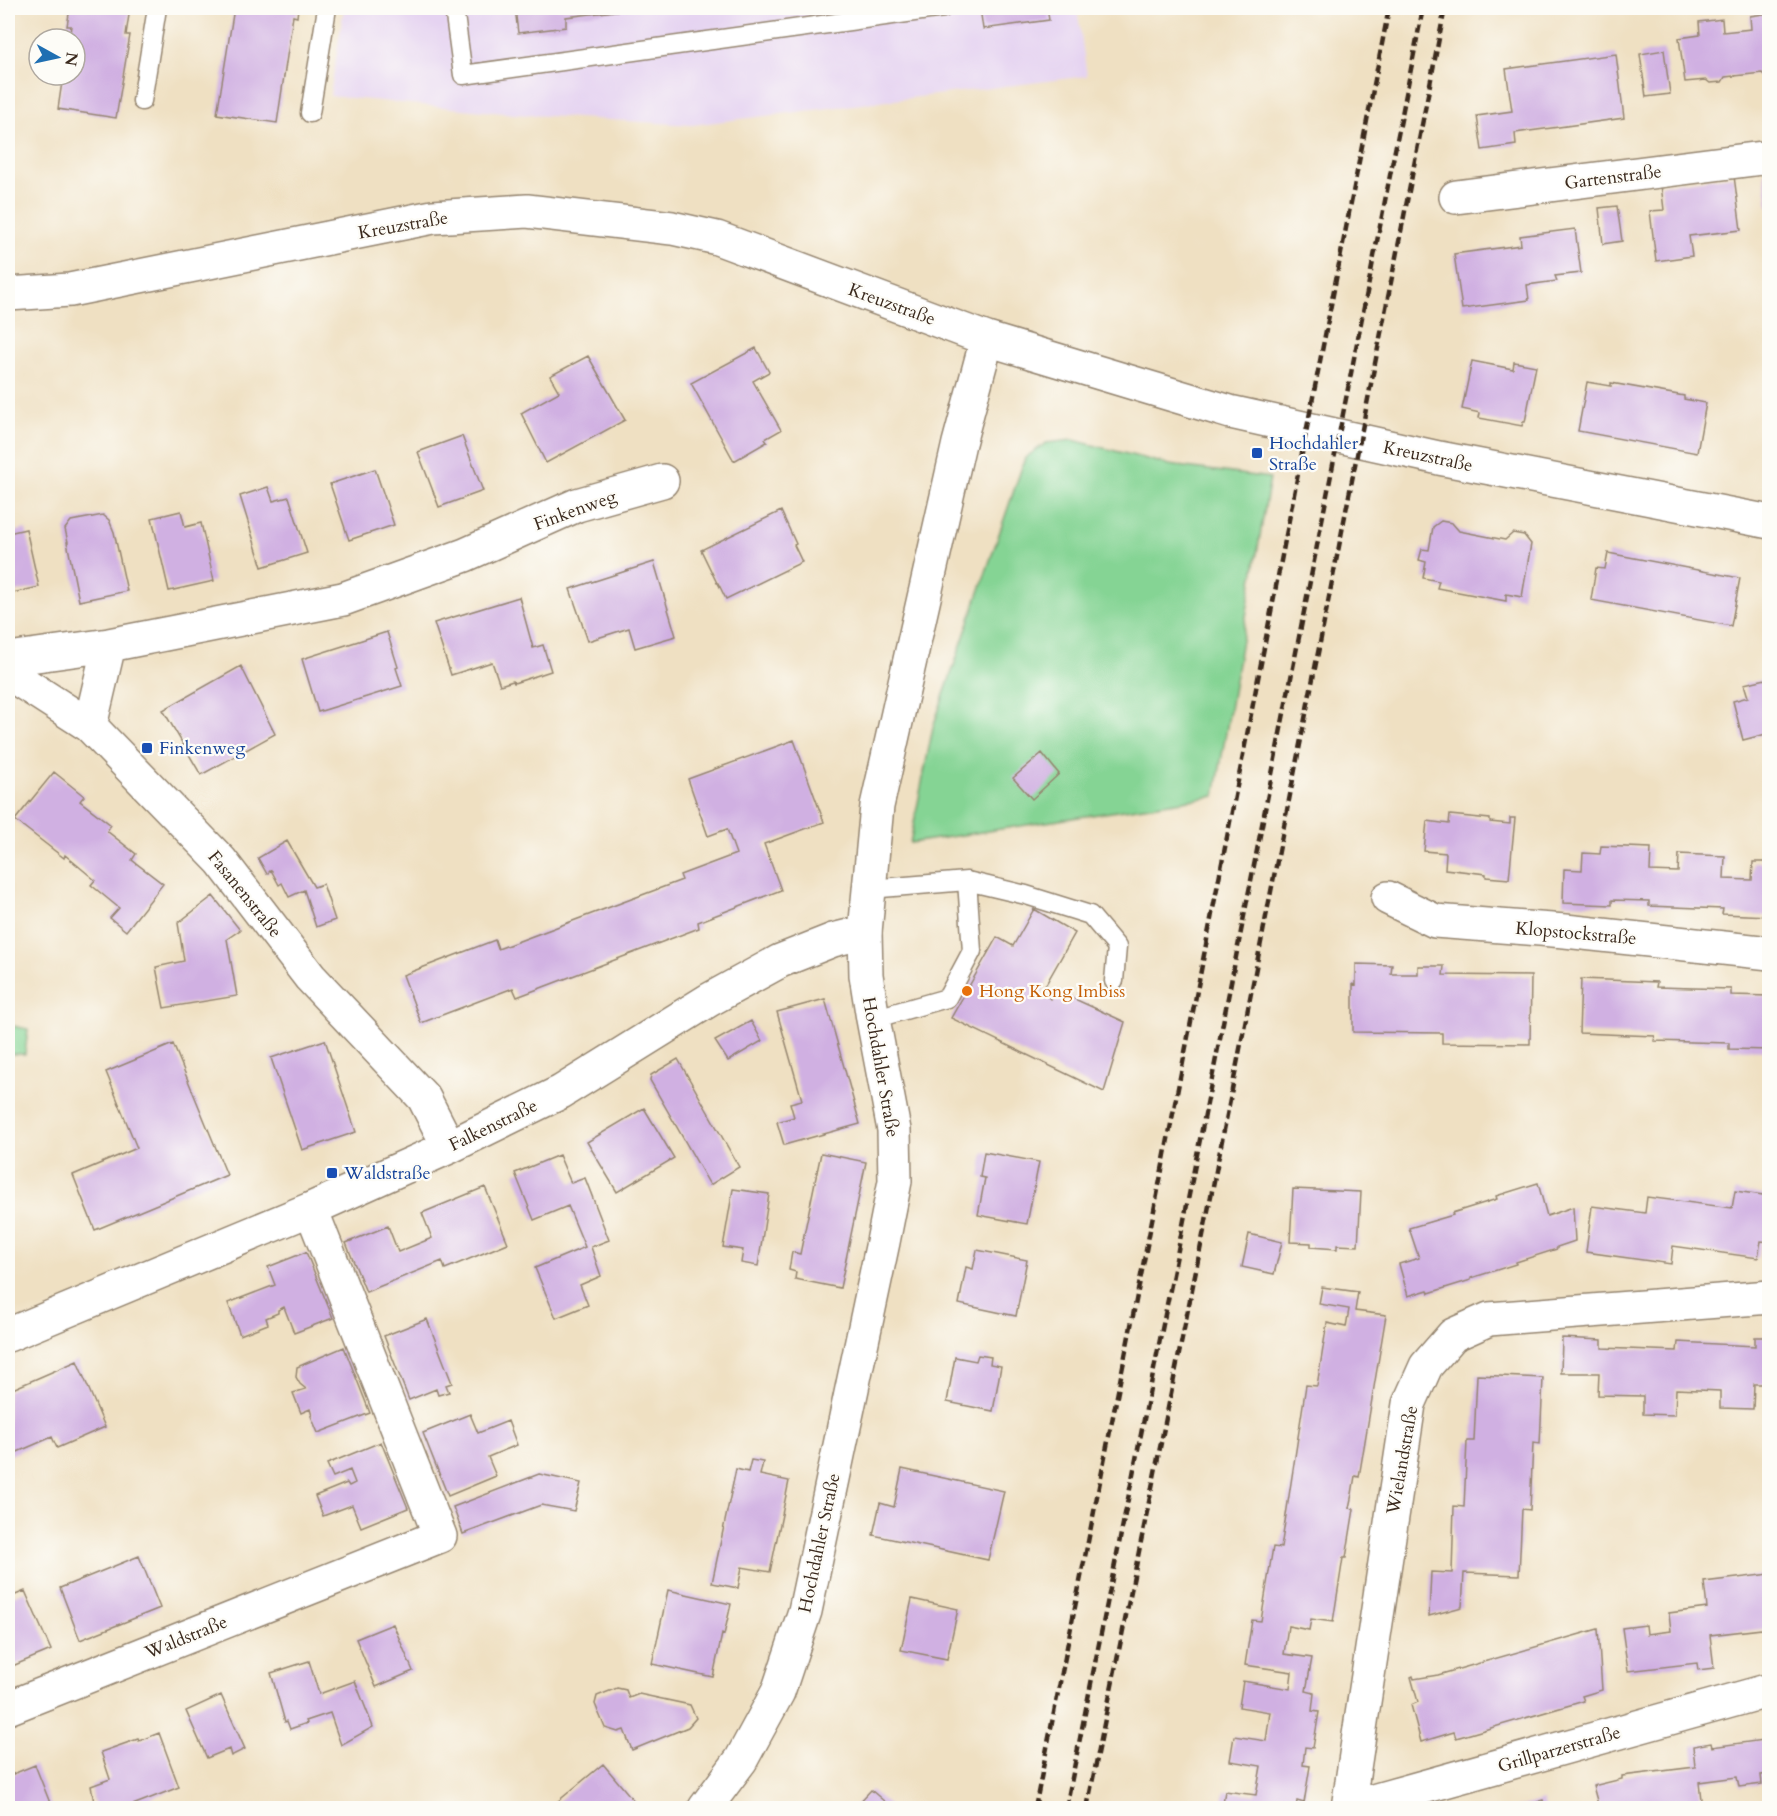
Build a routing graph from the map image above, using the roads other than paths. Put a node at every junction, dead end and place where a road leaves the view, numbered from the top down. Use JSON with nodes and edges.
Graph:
{"nodes":[{"id":1,"x":157,"y":8,"type":"edge"},
{"id":2,"x":327,"y":8,"type":"edge"},
{"id":3,"x":454,"y":8,"type":"edge"},
{"id":4,"x":943,"y":8,"type":"edge"},
{"id":5,"x":142,"y":101,"type":"dead end"},
{"id":6,"x":310,"y":113,"type":"dead end"},
{"id":7,"x":1770,"y":157,"type":"edge"},
{"id":8,"x":1456,"y":197,"type":"dead end"},
{"id":9,"x":8,"y":294,"type":"edge"},
{"id":10,"x":987,"y":339,"type":"junction"},
{"id":11,"x":662,"y":481,"type":"dead end"},
{"id":12,"x":1770,"y":522,"type":"edge"},
{"id":13,"x":109,"y":645,"type":"junction"},
{"id":14,"x":8,"y":659,"type":"edge"},
{"id":15,"x":8,"y":673,"type":"edge"},
{"id":16,"x":90,"y":726,"type":"junction"},
{"id":17,"x":967,"y":881,"type":"junction"},
{"id":18,"x":869,"y":889,"type":"junction"},
{"id":19,"x":1388,"y":898,"type":"dead end"},
{"id":20,"x":865,"y":932,"type":"junction"},
{"id":21,"x":1770,"y":953,"type":"edge"},
{"id":22,"x":1114,"y":981,"type":"dead end"},
{"id":23,"x":873,"y":1019,"type":"junction"},
{"id":24,"x":449,"y":1147,"type":"junction"},
{"id":25,"x":311,"y":1209,"type":"junction"},
{"id":26,"x":1770,"y":1297,"type":"edge"},
{"id":27,"x":8,"y":1335,"type":"edge"},
{"id":28,"x":1770,"y":1690,"type":"edge"},
{"id":29,"x":8,"y":1708,"type":"edge"},
{"id":30,"x":1348,"y":1808,"type":"edge"},
{"id":31,"x":705,"y":1809,"type":"edge"}],
"edges":[{"from":1,"to":5,"type":"lane"},
{"from":2,"to":6,"type":"lane"},
{"from":3,"to":4,"type":"lane"},
{"from":7,"to":8,"type":"street","name":"Gartenstraße"},
{"from":9,"to":10,"type":"street","name":"Kreuzstraße"},
{"from":10,"to":12,"type":"street","name":"Kreuzstraße"},
{"from":10,"to":18,"type":"street","name":"Hochdahler Straße"},
{"from":11,"to":13,"type":"street","name":"Finkenweg"},
{"from":13,"to":14,"type":"street","name":"Finkenweg"},
{"from":13,"to":16,"type":"street"},
{"from":15,"to":16,"type":"street","name":"Fasanenstraße"},
{"from":16,"to":24,"type":"street","name":"Fasanenstraße"},
{"from":17,"to":18,"type":"lane"},
{"from":17,"to":22,"type":"lane"},
{"from":17,"to":23,"type":"lane"},
{"from":18,"to":20,"type":"street","name":"Hochdahler Straße"},
{"from":19,"to":21,"type":"street","name":"Klopstockstraße"},
{"from":20,"to":23,"type":"street","name":"Hochdahler Straße"},
{"from":20,"to":24,"type":"street","name":"Falkenstraße"},
{"from":23,"to":31,"type":"street","name":"Hochdahler Straße"},
{"from":24,"to":25,"type":"street","name":"Falkenstraße"},
{"from":25,"to":27,"type":"street","name":"Falkenstraße"},
{"from":25,"to":29,"type":"street","name":"Waldstraße"},
{"from":26,"to":30,"type":"street","name":"Wielandstraße"},
{"from":28,"to":30,"type":"street","name":"Grillparzerstraße"}]}
